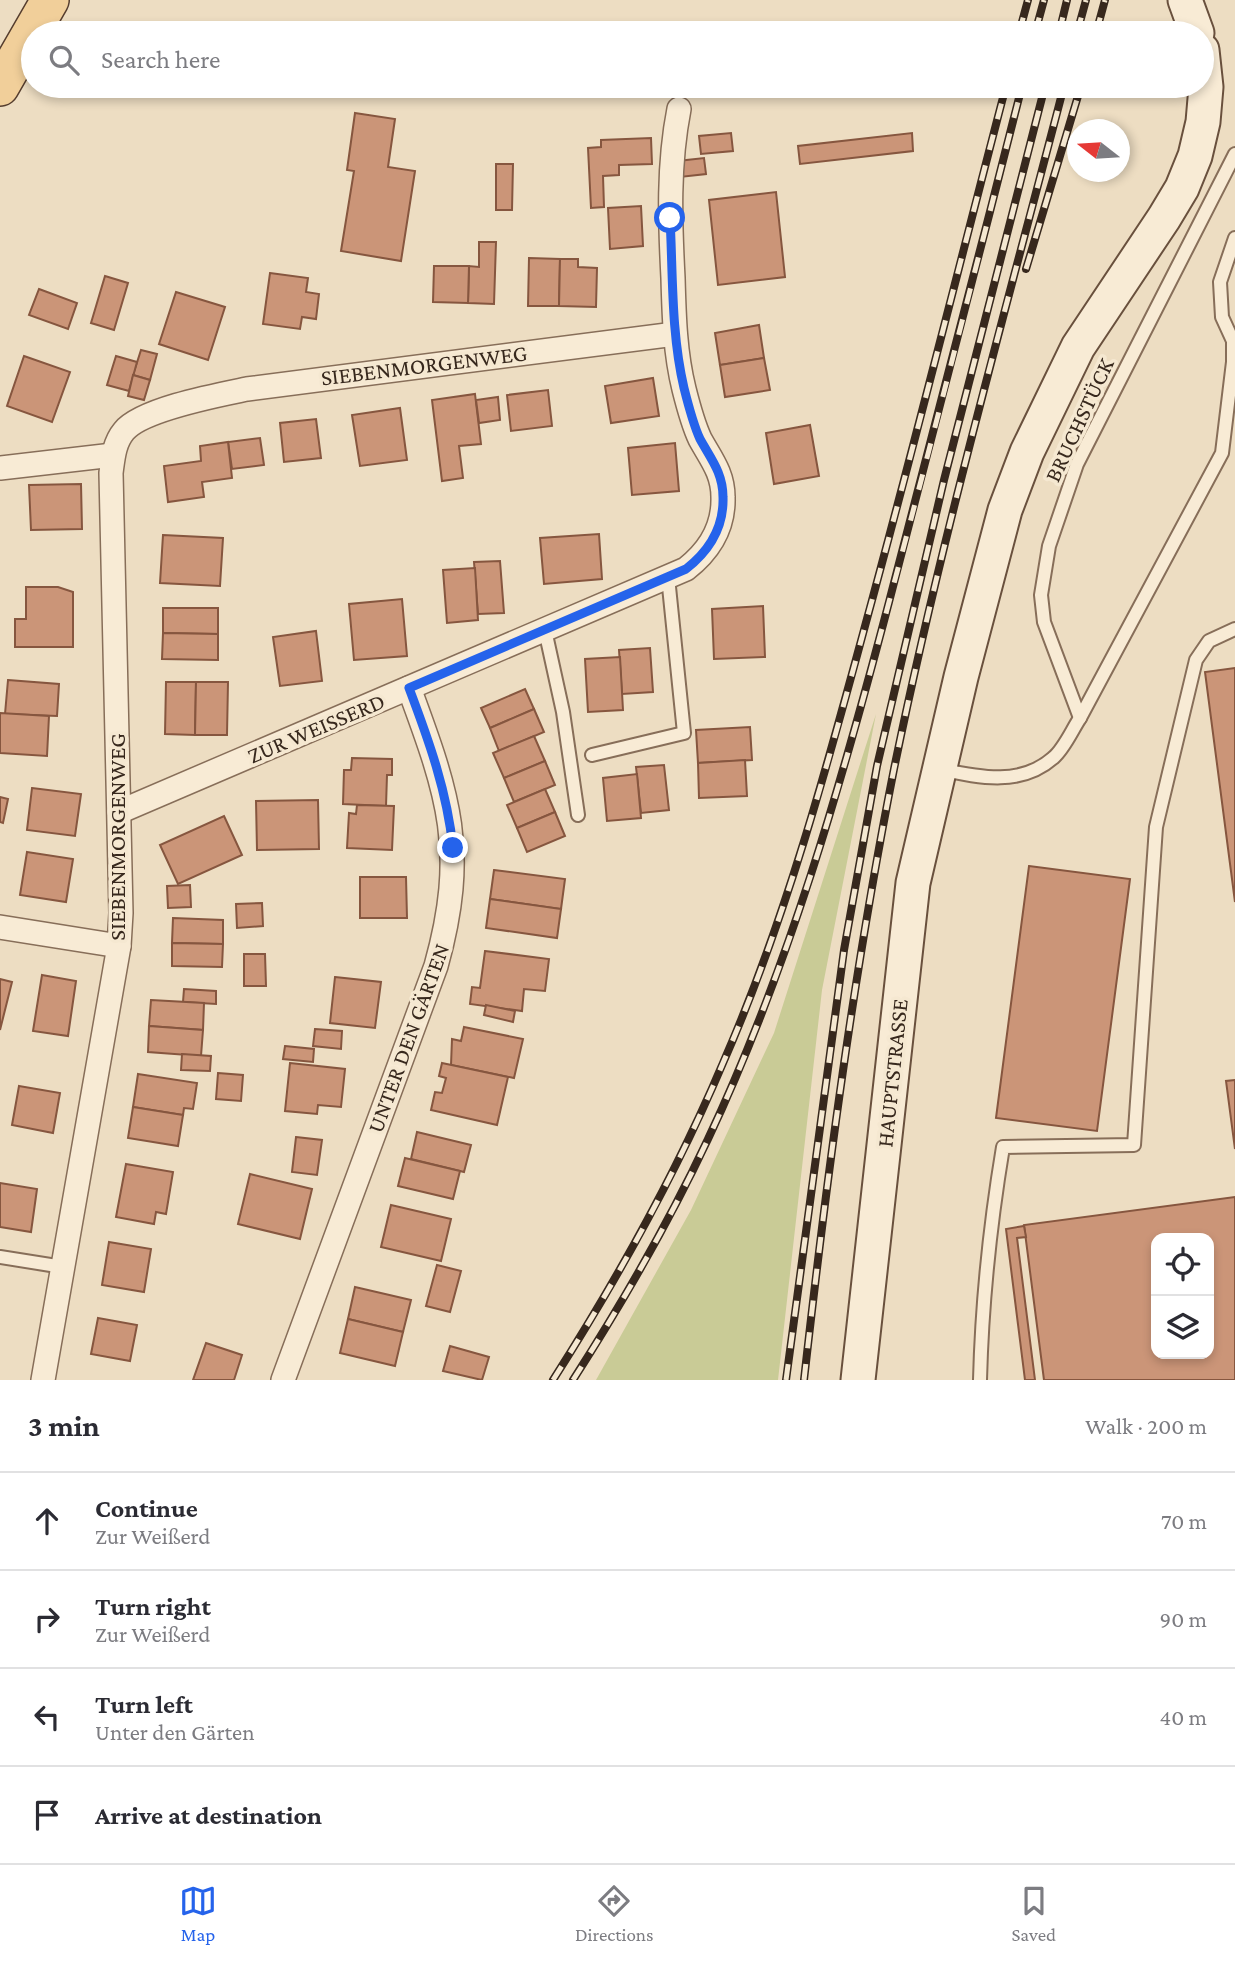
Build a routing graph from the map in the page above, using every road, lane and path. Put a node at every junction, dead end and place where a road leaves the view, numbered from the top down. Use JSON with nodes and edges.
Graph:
{"nodes":[{"id":1,"x":50,"y":0,"type":"edge"},
{"id":2,"x":1186,"y":1,"type":"edge"},
{"id":3,"x":38,"y":21,"type":"edge"},
{"id":4,"x":1194,"y":21,"type":"edge"},
{"id":5,"x":21,"y":50,"type":"edge"},
{"id":6,"x":0,"y":87,"type":"edge"},
{"id":7,"x":1205,"y":98,"type":"edge"},
{"id":8,"x":679,"y":109,"type":"dead end"},
{"id":9,"x":1235,"y":154,"type":"edge"},
{"id":10,"x":1235,"y":238,"type":"edge"},
{"id":11,"x":675,"y":334,"type":"junction"},
{"id":12,"x":1234,"y":358,"type":"edge"},
{"id":13,"x":1231,"y":415,"type":"edge"},
{"id":14,"x":113,"y":455,"type":"junction"},
{"id":15,"x":0,"y":468,"type":"edge"},
{"id":16,"x":668,"y":577,"type":"junction"},
{"id":17,"x":1235,"y":629,"type":"edge"},
{"id":18,"x":545,"y":630,"type":"junction"},
{"id":19,"x":409,"y":688,"type":"junction"},
{"id":20,"x":1080,"y":718,"type":"junction"},
{"id":21,"x":592,"y":755,"type":"dead end"},
{"id":22,"x":940,"y":769,"type":"junction"},
{"id":23,"x":119,"y":812,"type":"junction"},
{"id":24,"x":578,"y":815,"type":"dead end"},
{"id":25,"x":0,"y":927,"type":"edge"},
{"id":26,"x":119,"y":946,"type":"junction"},
{"id":27,"x":0,"y":1257,"type":"edge"},
{"id":28,"x":63,"y":1267,"type":"junction"},
{"id":29,"x":43,"y":1380,"type":"edge"},
{"id":30,"x":283,"y":1380,"type":"edge"},
{"id":31,"x":858,"y":1380,"type":"edge"},
{"id":32,"x":980,"y":1380,"type":"edge"}],
"edges":[{"from":1,"to":3,"type":"main road"},
{"from":2,"to":4,"type":"street"},
{"from":5,"to":6,"type":"main road"},
{"from":7,"to":22,"type":"street","name":"HAUPTSTRASSE"},
{"from":8,"to":11,"type":"street","name":"ZUR WEISSERD"},
{"from":9,"to":20,"type":"lane","name":"BRUCHSTÜCK"},
{"from":10,"to":12,"type":"lane"},
{"from":11,"to":14,"type":"street","name":"SIEBENMORGENWEG"},
{"from":11,"to":16,"type":"street","name":"ZUR WEISSERD"},
{"from":12,"to":13,"type":"lane"},
{"from":13,"to":20,"type":"lane"},
{"from":14,"to":15,"type":"street"},
{"from":14,"to":23,"type":"street","name":"SIEBENMORGENWEG"},
{"from":16,"to":18,"type":"street","name":"ZUR WEISSERD"},
{"from":16,"to":21,"type":"lane"},
{"from":17,"to":32,"type":"lane"},
{"from":18,"to":19,"type":"street","name":"ZUR WEISSERD"},
{"from":18,"to":24,"type":"lane"},
{"from":19,"to":23,"type":"street","name":"ZUR WEISSERD"},
{"from":19,"to":30,"type":"street","name":"UNTER DEN GÄRTEN"},
{"from":20,"to":22,"type":"lane"},
{"from":22,"to":31,"type":"street","name":"HAUPTSTRASSE"},
{"from":23,"to":26,"type":"street","name":"SIEBENMORGENWEG"},
{"from":25,"to":26,"type":"street"},
{"from":26,"to":28,"type":"street","name":"SIEBENMORGENWEG"},
{"from":27,"to":28,"type":"lane"},
{"from":28,"to":29,"type":"street","name":"SIEBENMORGENWEG"}]}
